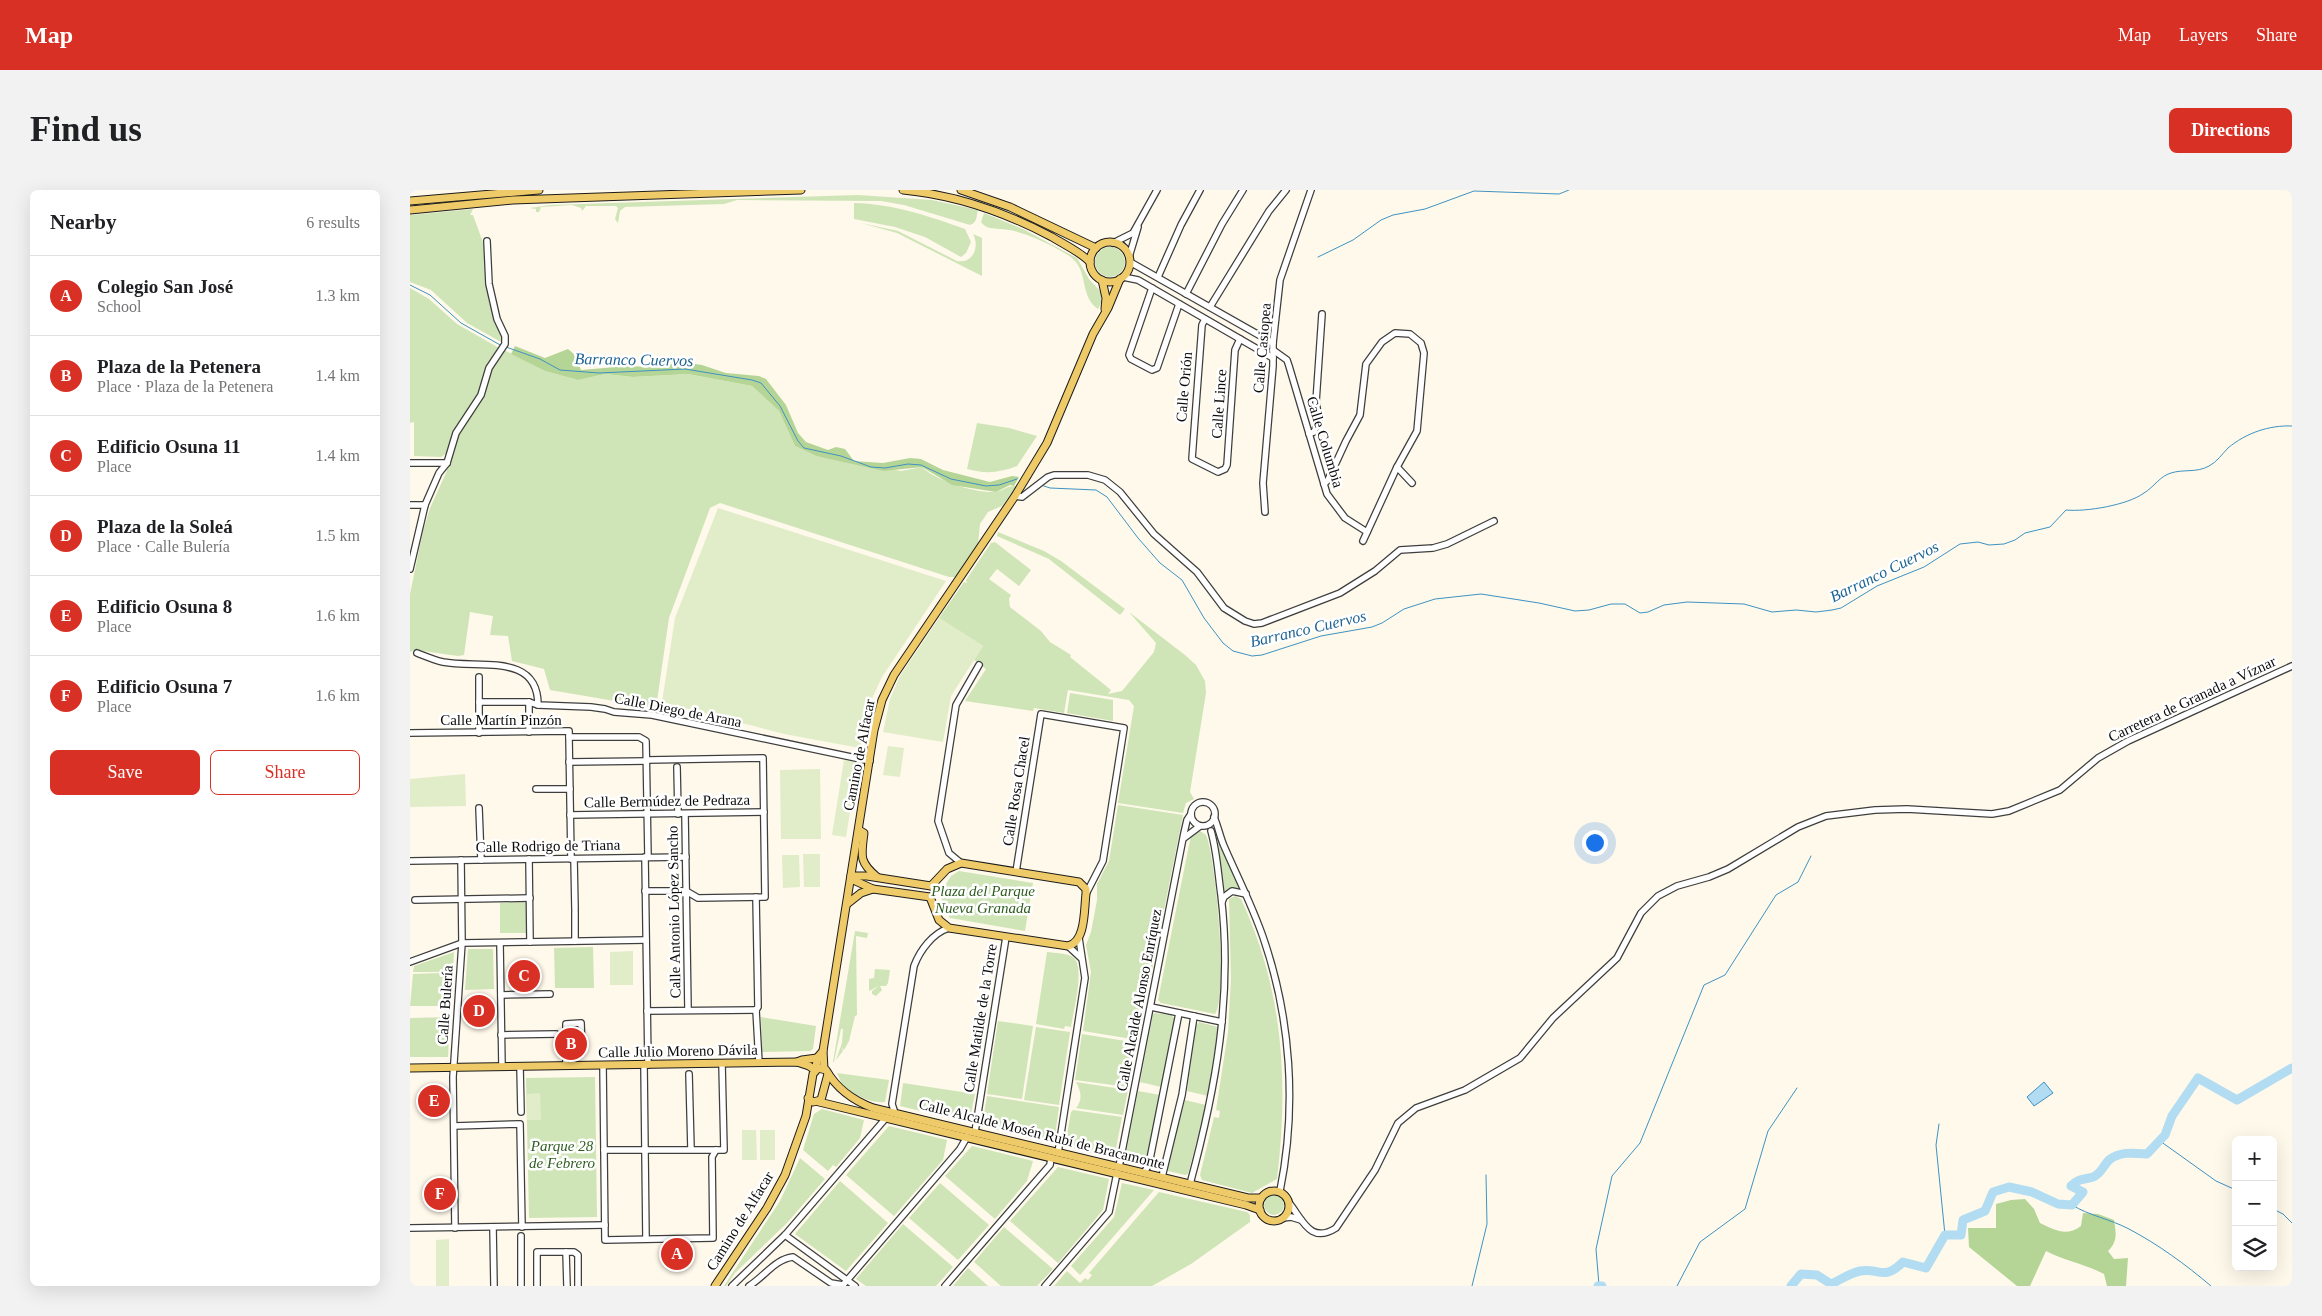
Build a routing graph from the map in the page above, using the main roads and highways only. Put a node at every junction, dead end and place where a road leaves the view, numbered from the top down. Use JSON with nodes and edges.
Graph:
{"nodes":[{"id":1,"x":539,"y":190,"type":"edge"},
{"id":2,"x":801,"y":190,"type":"edge"},
{"id":3,"x":903,"y":190,"type":"edge"},
{"id":4,"x":961,"y":190,"type":"edge"},
{"id":5,"x":410,"y":201,"type":"edge"},
{"id":6,"x":410,"y":210,"type":"edge"},
{"id":7,"x":1096,"y":248,"type":"junction"},
{"id":8,"x":1090,"y":262,"type":"junction"},
{"id":9,"x":1122,"y":278,"type":"junction"},
{"id":10,"x":1102,"y":280,"type":"junction"},
{"id":11,"x":1105,"y":310,"type":"junction"},
{"id":12,"x":859,"y":830,"type":"junction"},
{"id":13,"x":878,"y":877,"type":"junction"},
{"id":14,"x":851,"y":878,"type":"junction"},
{"id":15,"x":928,"y":885,"type":"junction"},
{"id":16,"x":873,"y":889,"type":"junction"},
{"id":17,"x":922,"y":895,"type":"junction"},
{"id":18,"x":930,"y":897,"type":"junction"},
{"id":19,"x":847,"y":904,"type":"junction"},
{"id":20,"x":823,"y":1051,"type":"junction"},
{"id":21,"x":815,"y":1060,"type":"junction"},
{"id":22,"x":797,"y":1062,"type":"junction"},
{"id":23,"x":410,"y":1068,"type":"edge"},
{"id":24,"x":821,"y":1070,"type":"junction"},
{"id":25,"x":808,"y":1098,"type":"junction"},
{"id":26,"x":817,"y":1102,"type":"junction"},
{"id":27,"x":807,"y":1114,"type":"junction"},
{"id":28,"x":886,"y":1114,"type":"junction"},
{"id":29,"x":1118,"y":1170,"type":"junction"},
{"id":30,"x":1261,"y":1198,"type":"junction"},
{"id":31,"x":1260,"y":1210,"type":"junction"},
{"id":32,"x":715,"y":1286,"type":"edge"}],
"edges":[{"from":1,"to":5,"type":"main road"},
{"from":2,"to":6,"type":"main road"},
{"from":3,"to":8,"type":"main road"},
{"from":4,"to":7,"type":"main road"},
{"from":7,"to":8,"type":"main road"},
{"from":7,"to":9,"type":"main road"},
{"from":8,"to":10,"type":"main road"},
{"from":9,"to":10,"type":"main road"},
{"from":9,"to":11,"type":"main road","name":"Camino de Alfacar"},
{"from":10,"to":11,"type":"main road"},
{"from":11,"to":12,"type":"main road","name":"Camino de Alfacar"},
{"from":12,"to":13,"type":"main road"},
{"from":12,"to":14,"type":"main road","name":"Camino de Alfacar"},
{"from":13,"to":14,"type":"main road"},
{"from":13,"to":15,"type":"main road"},
{"from":14,"to":16,"type":"main road"},
{"from":14,"to":19,"type":"main road","name":"Camino de Alfacar"},
{"from":15,"to":17,"type":"main road"},
{"from":15,"to":18,"type":"main road"},
{"from":15,"to":18,"type":"main road"},
{"from":16,"to":17,"type":"main road"},
{"from":16,"to":19,"type":"main road"},
{"from":17,"to":18,"type":"main road"},
{"from":19,"to":20,"type":"main road","name":"Camino de Alfacar"},
{"from":20,"to":21,"type":"main road"},
{"from":20,"to":24,"type":"main road","name":"Camino de Alfacar"},
{"from":21,"to":22,"type":"main road","name":"Calle Julio Moreno Dávila"},
{"from":21,"to":24,"type":"main road","name":"Calle Alcalde Mosén Rubí de Bracamonte"},
{"from":22,"to":23,"type":"main road","name":"Calle Julio Moreno Dávila"},
{"from":22,"to":24,"type":"main road","name":"Calle Julio Moreno Dávila"},
{"from":24,"to":25,"type":"main road","name":"Camino de Alfacar"},
{"from":24,"to":26,"type":"main road","name":"Camino de Alfacar"},
{"from":24,"to":28,"type":"main road","name":"Calle Alcalde Mosén Rubí de Bracamonte"},
{"from":25,"to":26,"type":"main road","name":"Calle Alcalde Mosén Rubí de Bracamonte"},
{"from":25,"to":27,"type":"main road","name":"Camino de Alfacar"},
{"from":26,"to":27,"type":"main road","name":"Camino de Alfacar"},
{"from":26,"to":28,"type":"main road","name":"Calle Alcalde Mosén Rubí de Bracamonte"},
{"from":27,"to":32,"type":"main road","name":"Camino de Alfacar"},
{"from":28,"to":29,"type":"main road","name":"Calle Alcalde Mosén Rubí de Bracamonte"},
{"from":28,"to":29,"type":"main road","name":"Calle Alcalde Mosén Rubí de Bracamonte"},
{"from":29,"to":30,"type":"main road","name":"Calle Alcalde Mosén Rubí de Bracamonte"},
{"from":29,"to":31,"type":"main road","name":"Calle Alcalde Mosén Rubí de Bracamonte"},
{"from":30,"to":31,"type":"main road"},
{"from":30,"to":31,"type":"main road"}]}
